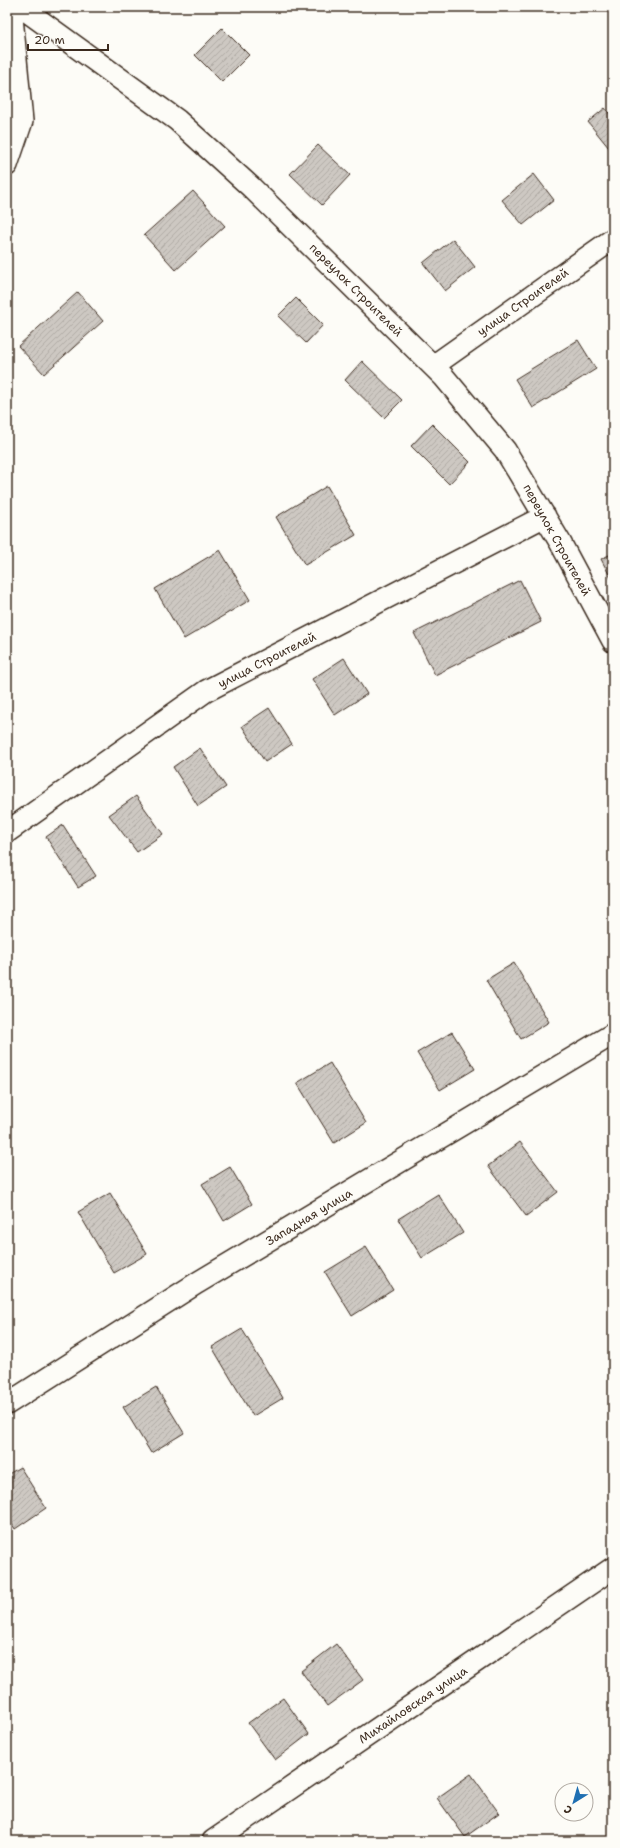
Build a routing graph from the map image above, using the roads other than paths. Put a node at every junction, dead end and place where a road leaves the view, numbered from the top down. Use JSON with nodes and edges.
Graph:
{"nodes":[{"id":1,"x":12,"y":7,"type":"edge"},
{"id":2,"x":21,"y":7,"type":"edge"},
{"id":3,"x":7,"y":165,"type":"edge"},
{"id":4,"x":613,"y":239,"type":"edge"},
{"id":5,"x":433,"y":366,"type":"junction"},
{"id":6,"x":545,"y":516,"type":"junction"},
{"id":7,"x":613,"y":641,"type":"edge"},
{"id":8,"x":7,"y":832,"type":"edge"},
{"id":9,"x":613,"y":1034,"type":"edge"},
{"id":10,"x":7,"y":1404,"type":"edge"},
{"id":11,"x":613,"y":1568,"type":"edge"},
{"id":12,"x":213,"y":1841,"type":"edge"}],
"edges":[{"from":1,"to":3,"type":"street"},
{"from":2,"to":5,"type":"street","name":"переулок Строителей"},
{"from":4,"to":5,"type":"street","name":"улица Строителей"},
{"from":5,"to":6,"type":"street","name":"переулок Строителей"},
{"from":6,"to":7,"type":"street","name":"переулок Строителей"},
{"from":6,"to":8,"type":"street","name":"улица Строителей"},
{"from":9,"to":10,"type":"street","name":"Западная улица"},
{"from":11,"to":12,"type":"street","name":"Михайловская улица"}]}
